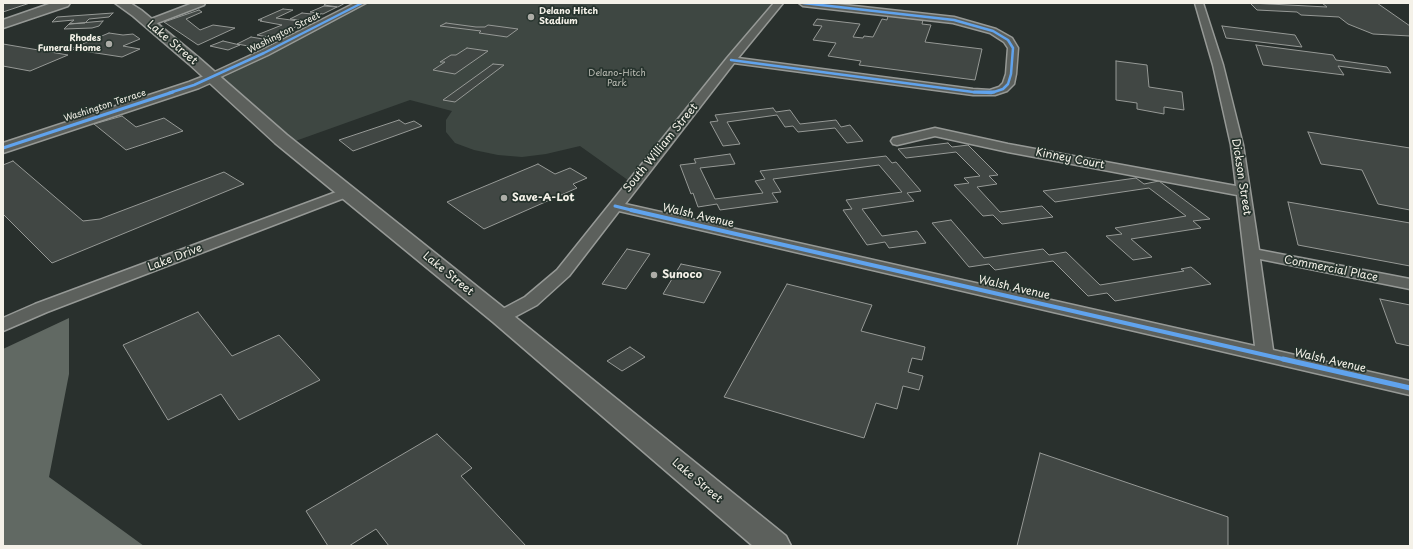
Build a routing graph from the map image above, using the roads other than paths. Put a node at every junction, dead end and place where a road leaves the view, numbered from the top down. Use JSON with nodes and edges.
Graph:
{"nodes":[{"id":1,"x":64,"y":3,"type":"edge"},
{"id":2,"x":121,"y":3,"type":"edge"},
{"id":3,"x":201,"y":3,"type":"edge"},
{"id":4,"x":362,"y":3,"type":"edge"},
{"id":5,"x":780,"y":3,"type":"edge"},
{"id":6,"x":803,"y":3,"type":"edge"},
{"id":7,"x":1199,"y":3,"type":"edge"},
{"id":8,"x":149,"y":23,"type":"junction"},
{"id":9,"x":3,"y":24,"type":"edge"},
{"id":10,"x":731,"y":60,"type":"junction"},
{"id":11,"x":212,"y":77,"type":"junction"},
{"id":12,"x":897,"y":141,"type":"dead end"},
{"id":13,"x":3,"y":148,"type":"edge"},
{"id":14,"x":347,"y":192,"type":"junction"},
{"id":15,"x":1243,"y":192,"type":"junction"},
{"id":16,"x":615,"y":206,"type":"junction"},
{"id":17,"x":1252,"y":253,"type":"junction"},
{"id":18,"x":1410,"y":284,"type":"edge"},
{"id":19,"x":501,"y":317,"type":"junction"},
{"id":20,"x":3,"y":325,"type":"edge"},
{"id":21,"x":1265,"y":355,"type":"junction"},
{"id":22,"x":1410,"y":388,"type":"edge"},
{"id":23,"x":775,"y":546,"type":"edge"}],
"edges":[{"from":1,"to":9,"type":"main road"},
{"from":2,"to":8,"type":"main road","name":"Lake Street"},
{"from":3,"to":8,"type":"street"},
{"from":4,"to":11,"type":"street","name":"Washington Street"},
{"from":5,"to":10,"type":"street","name":"South William Street"},
{"from":6,"to":10,"type":"street"},
{"from":7,"to":15,"type":"street","name":"Dickson Street"},
{"from":8,"to":11,"type":"main road","name":"Lake Street"},
{"from":10,"to":16,"type":"street","name":"South William Street"},
{"from":11,"to":13,"type":"street","name":"Washington Terrace"},
{"from":11,"to":14,"type":"main road","name":"Lake Street"},
{"from":12,"to":15,"type":"street","name":"Kinney Court"},
{"from":14,"to":19,"type":"main road","name":"Lake Street"},
{"from":14,"to":20,"type":"street","name":"Lake Drive"},
{"from":15,"to":17,"type":"street","name":"Dickson Street"},
{"from":16,"to":19,"type":"street","name":"South William Street"},
{"from":16,"to":21,"type":"street","name":"Walsh Avenue"},
{"from":17,"to":18,"type":"street","name":"Commercial Place"},
{"from":17,"to":21,"type":"street","name":"Dickson Street"},
{"from":19,"to":23,"type":"main road","name":"Lake Street"},
{"from":21,"to":22,"type":"street","name":"Walsh Avenue"}]}
